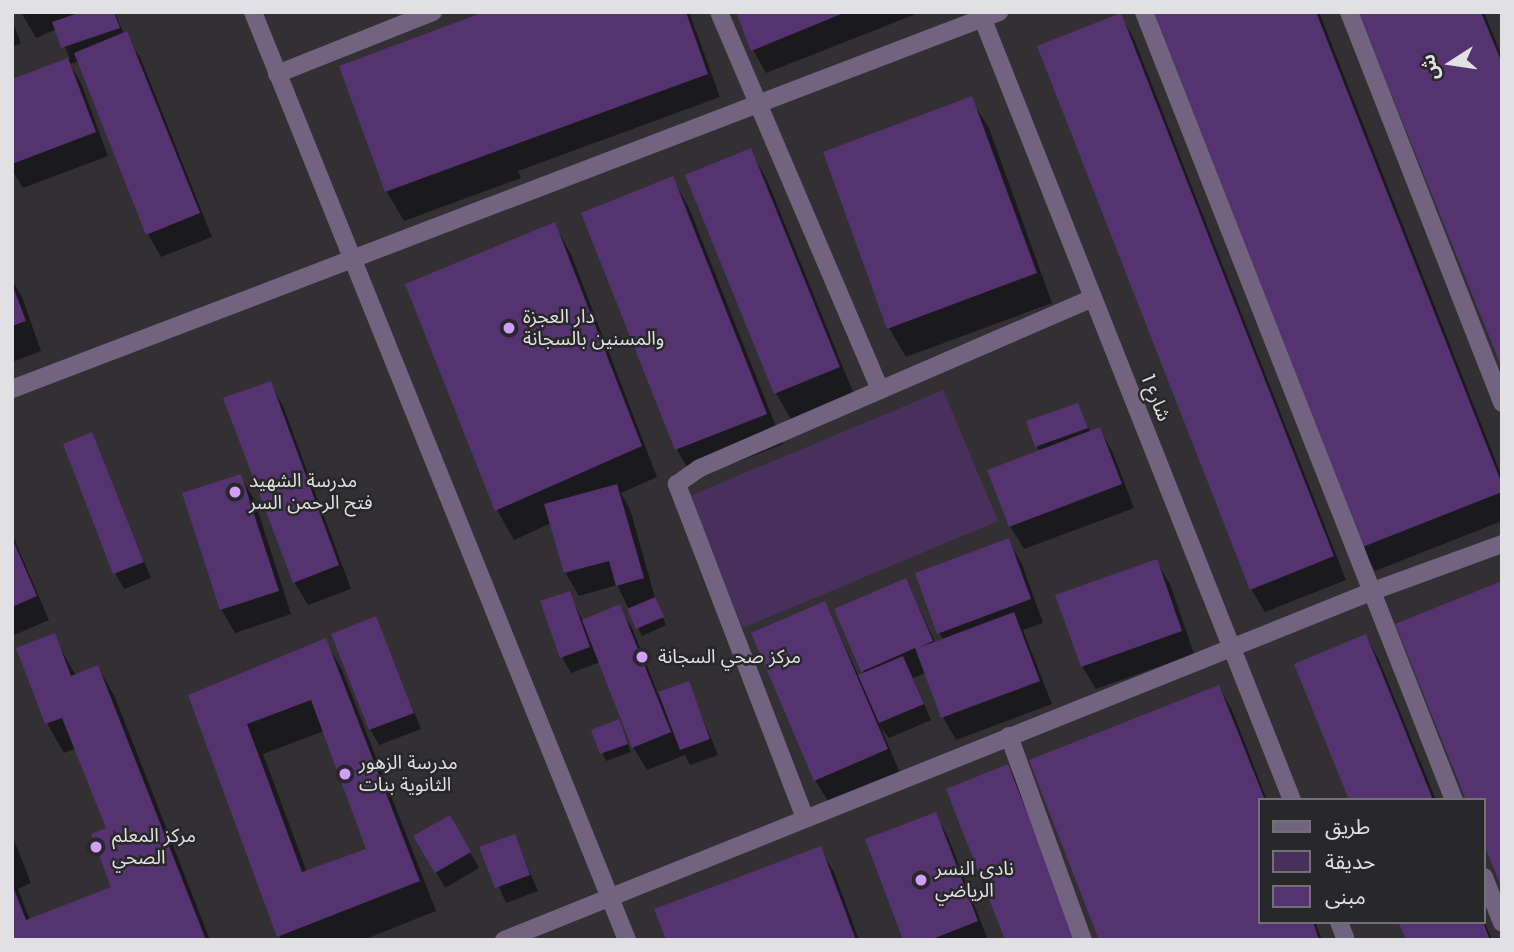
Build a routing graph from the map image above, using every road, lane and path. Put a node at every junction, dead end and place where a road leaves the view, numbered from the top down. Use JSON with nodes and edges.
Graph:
{"nodes":[{"id":1,"x":253,"y":12,"type":"edge"},
{"id":2,"x":433,"y":12,"type":"edge"},
{"id":3,"x":719,"y":12,"type":"edge"},
{"id":4,"x":1144,"y":12,"type":"edge"},
{"id":5,"x":1349,"y":12,"type":"edge"},
{"id":6,"x":987,"y":14,"type":"edge"},
{"id":7,"x":277,"y":74,"type":"junction"},
{"id":8,"x":758,"y":102,"type":"junction"},
{"id":9,"x":351,"y":260,"type":"junction"},
{"id":10,"x":1093,"y":298,"type":"junction"},
{"id":11,"x":12,"y":389,"type":"edge"},
{"id":12,"x":880,"y":390,"type":"junction"},
{"id":13,"x":1502,"y":403,"type":"edge"},
{"id":14,"x":1502,"y":544,"type":"edge"},
{"id":15,"x":1373,"y":591,"type":"junction"},
{"id":16,"x":1234,"y":647,"type":"junction"},
{"id":17,"x":1009,"y":736,"type":"junction"},
{"id":18,"x":1291,"y":798,"type":"edge"},
{"id":19,"x":1453,"y":798,"type":"edge"},
{"id":20,"x":806,"y":818,"type":"junction"},
{"id":21,"x":1486,"y":882,"type":"edge"},
{"id":22,"x":611,"y":898,"type":"junction"},
{"id":23,"x":1502,"y":923,"type":"edge"},
{"id":24,"x":504,"y":940,"type":"edge"},
{"id":25,"x":627,"y":940,"type":"edge"},
{"id":26,"x":1083,"y":940,"type":"edge"}],
"edges":[{"from":1,"to":7,"type":"street"},
{"from":2,"to":7,"type":"street"},
{"from":3,"to":8,"type":"street"},
{"from":4,"to":15,"type":"street"},
{"from":5,"to":13,"type":"street"},
{"from":6,"to":8,"type":"street"},
{"from":6,"to":10,"type":"street","name":"شارع 1"},
{"from":7,"to":9,"type":"street"},
{"from":8,"to":9,"type":"street"},
{"from":8,"to":12,"type":"street"},
{"from":9,"to":11,"type":"street"},
{"from":9,"to":22,"type":"street"},
{"from":10,"to":12,"type":"street"},
{"from":10,"to":16,"type":"street","name":"شارع 1"},
{"from":12,"to":20,"type":"street"},
{"from":14,"to":15,"type":"street"},
{"from":15,"to":16,"type":"street"},
{"from":15,"to":19,"type":"street"},
{"from":16,"to":17,"type":"street"},
{"from":16,"to":18,"type":"street","name":"شارع 1"},
{"from":17,"to":20,"type":"street"},
{"from":17,"to":26,"type":"street"},
{"from":20,"to":22,"type":"street"},
{"from":21,"to":23,"type":"street"},
{"from":22,"to":24,"type":"street"},
{"from":22,"to":25,"type":"street"}]}
